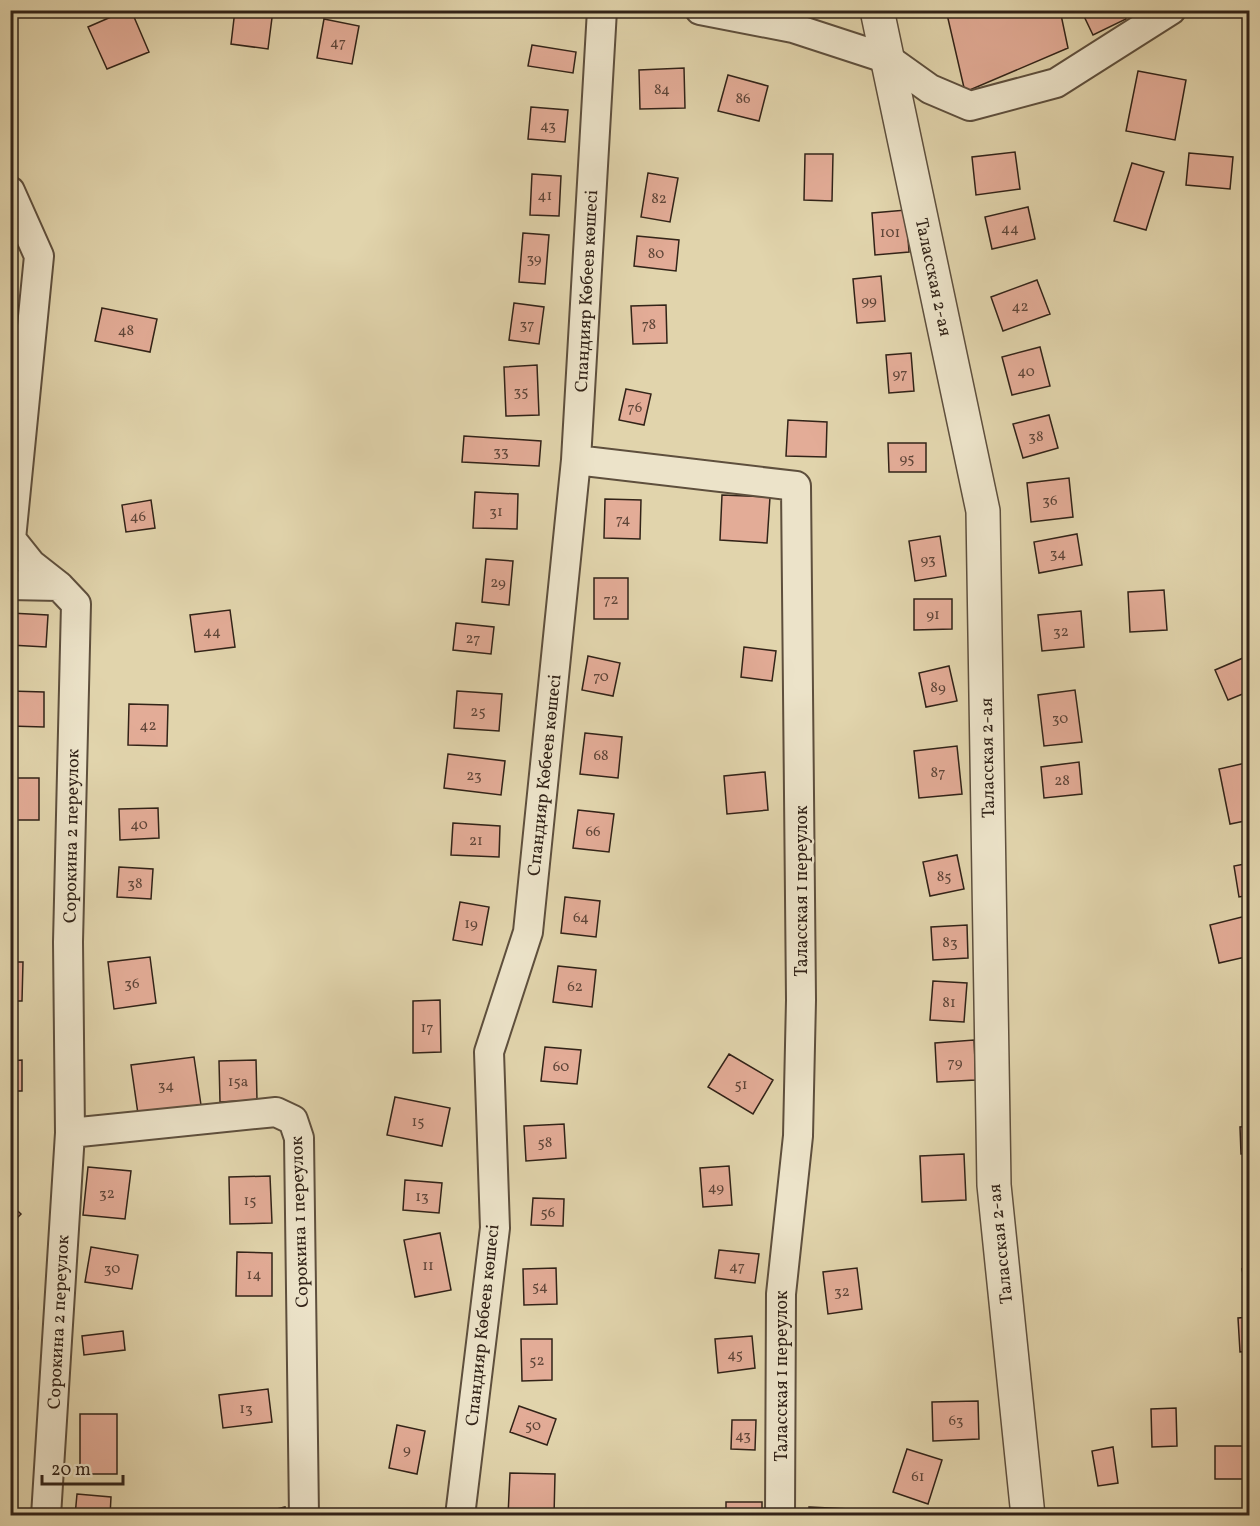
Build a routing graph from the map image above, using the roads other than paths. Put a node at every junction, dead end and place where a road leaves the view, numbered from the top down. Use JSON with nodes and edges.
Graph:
{"nodes":[{"id":1,"x":700,"y":10,"type":"edge"},
{"id":2,"x":877,"y":10,"type":"edge"},
{"id":3,"x":1171,"y":10,"type":"edge"},
{"id":4,"x":602,"y":19,"type":"edge"},
{"id":5,"x":888,"y":59,"type":"junction"},
{"id":6,"x":10,"y":191,"type":"edge"},
{"id":7,"x":576,"y":460,"type":"junction"},
{"id":8,"x":10,"y":585,"type":"edge"},
{"id":9,"x":59,"y":586,"type":"junction"},
{"id":10,"x":70,"y":1133,"type":"junction"},
{"id":11,"x":46,"y":1515,"type":"edge"},
{"id":12,"x":304,"y":1515,"type":"edge"},
{"id":13,"x":460,"y":1515,"type":"edge"},
{"id":14,"x":780,"y":1515,"type":"edge"},
{"id":15,"x":1028,"y":1515,"type":"edge"}],
"edges":[{"from":1,"to":5,"type":"street"},
{"from":2,"to":5,"type":"street","name":"Таласская 2-ая"},
{"from":3,"to":5,"type":"street"},
{"from":4,"to":7,"type":"street","name":"Спандияр Көбеев көшесі"},
{"from":5,"to":15,"type":"street","name":"Таласская 2-ая"},
{"from":6,"to":9,"type":"street","name":"Сорокина 2 переулок"},
{"from":7,"to":13,"type":"street","name":"Спандияр Көбеев көшесі"},
{"from":7,"to":14,"type":"street","name":"Таласская 1 переулок"},
{"from":8,"to":9,"type":"street"},
{"from":9,"to":10,"type":"street","name":"Сорокина 2 переулок"},
{"from":10,"to":11,"type":"street","name":"Сорокина 2 переулок"},
{"from":10,"to":12,"type":"street","name":"Сорокина 1 переулок"}]}
